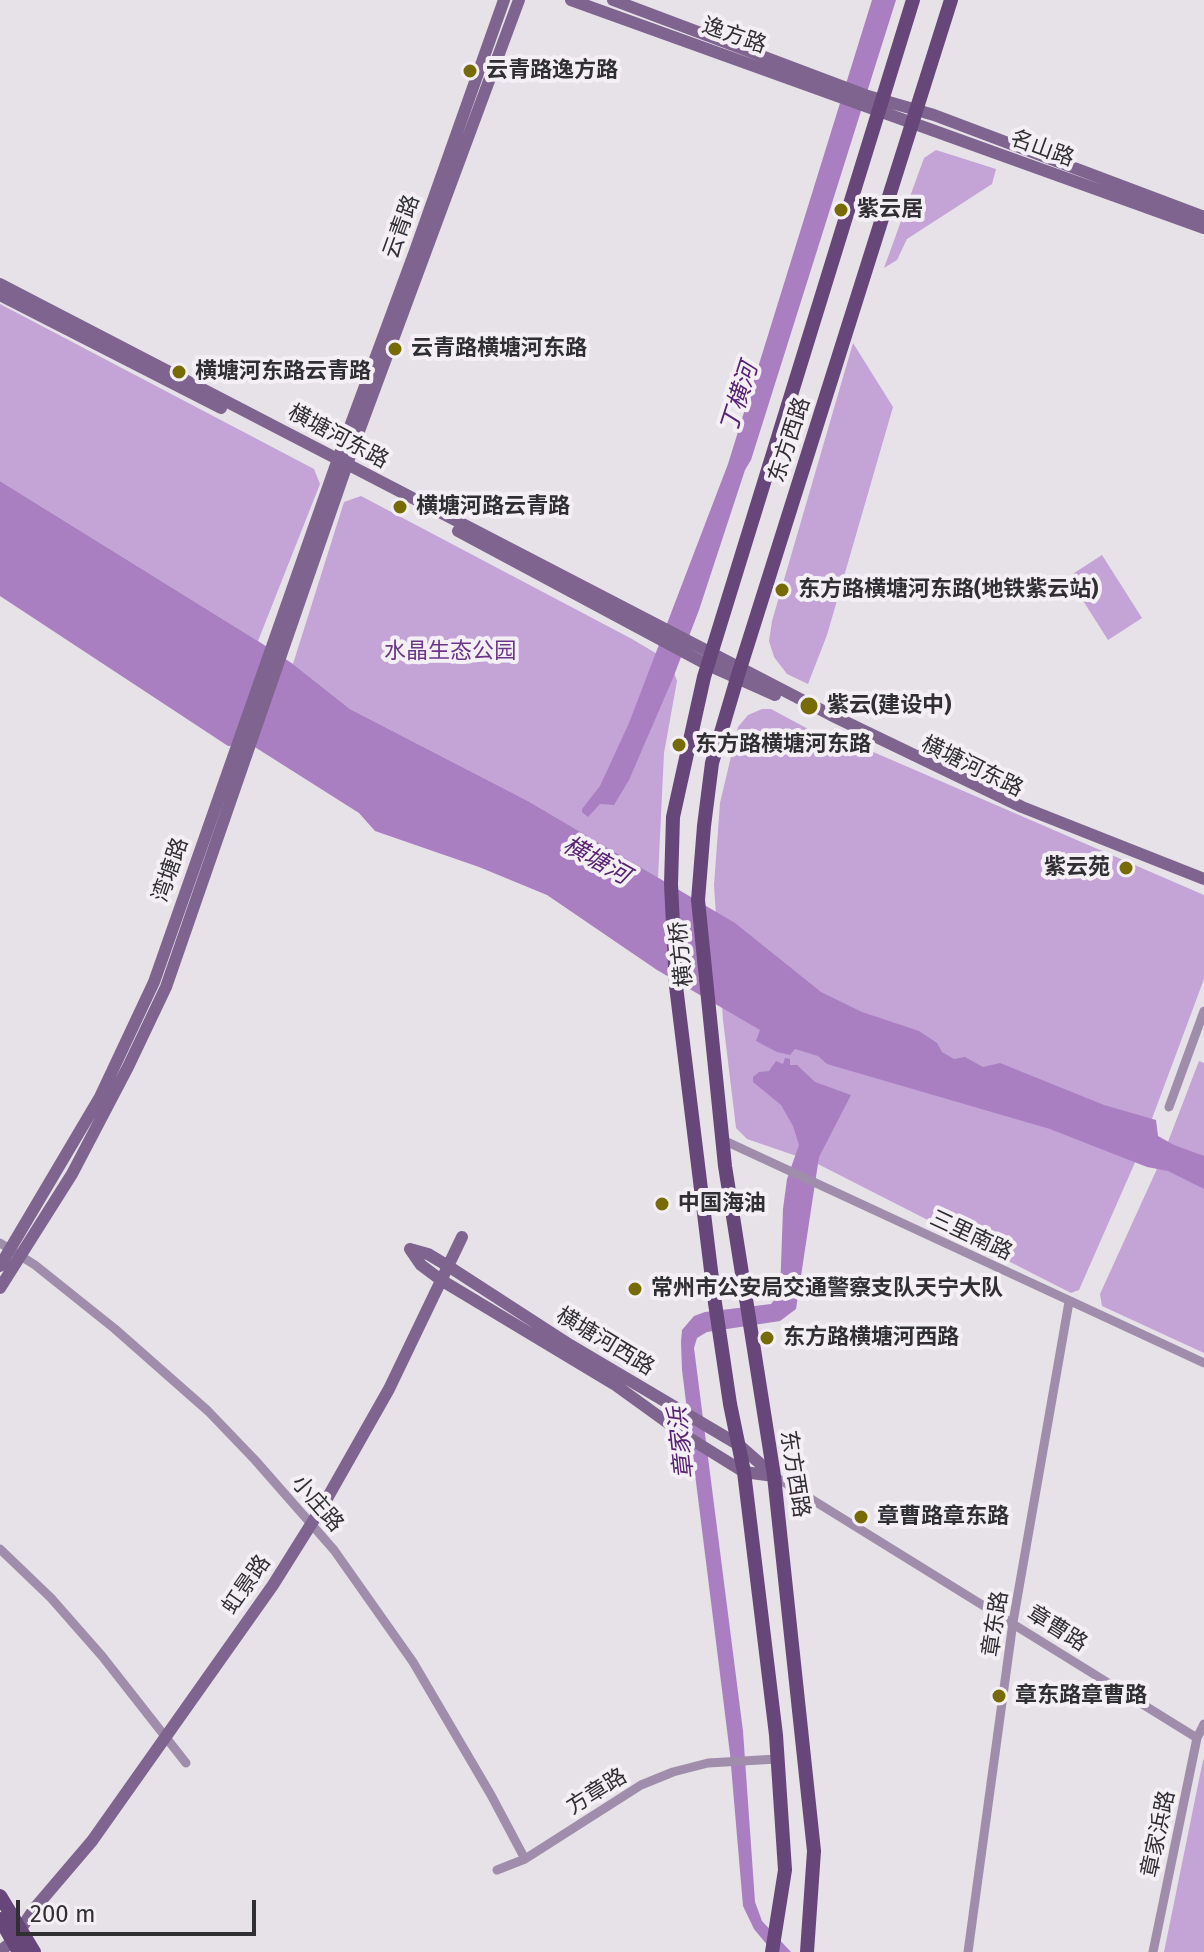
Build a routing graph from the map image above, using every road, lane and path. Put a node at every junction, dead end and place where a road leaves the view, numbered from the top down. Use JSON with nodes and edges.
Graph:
{"nodes":[{"id":1,"x":504,"y":0,"type":"edge"},
{"id":2,"x":519,"y":0,"type":"edge"},
{"id":3,"x":571,"y":0,"type":"edge"},
{"id":4,"x":613,"y":0,"type":"edge"},
{"id":5,"x":913,"y":0,"type":"edge"},
{"id":6,"x":951,"y":0,"type":"edge"},
{"id":7,"x":840,"y":90,"type":"junction"},
{"id":8,"x":875,"y":103,"type":"junction"},
{"id":9,"x":914,"y":117,"type":"junction"},
{"id":10,"x":1204,"y":217,"type":"edge"},
{"id":11,"x":1204,"y":228,"type":"edge"},
{"id":12,"x":0,"y":284,"type":"edge"},
{"id":13,"x":0,"y":295,"type":"edge"},
{"id":14,"x":341,"y":465,"type":"junction"},
{"id":15,"x":280,"y":642,"type":"junction"},
{"id":16,"x":710,"y":659,"type":"junction"},
{"id":17,"x":738,"y":673,"type":"junction"},
{"id":18,"x":1204,"y":879,"type":"edge"},
{"id":19,"x":671,"y":884,"type":"joint"},
{"id":20,"x":1204,"y":886,"type":"edge"},
{"id":21,"x":698,"y":900,"type":"joint"},
{"id":22,"x":709,"y":1004,"type":"joint"},
{"id":23,"x":1204,"y":1011,"type":"edge"},
{"id":24,"x":1169,"y":1107,"type":"dead end"},
{"id":25,"x":723,"y":1140,"type":"junction"},
{"id":26,"x":462,"y":1237,"type":"dead end"},
{"id":27,"x":11,"y":1250,"type":"edge"},
{"id":28,"x":0,"y":1266,"type":"edge"},
{"id":29,"x":448,"y":1266,"type":"junction"},
{"id":30,"x":441,"y":1280,"type":"junction"},
{"id":31,"x":0,"y":1288,"type":"edge"},
{"id":32,"x":1069,"y":1302,"type":"junction"},
{"id":33,"x":1204,"y":1363,"type":"edge"},
{"id":34,"x":739,"y":1445,"type":"junction"},
{"id":35,"x":744,"y":1472,"type":"junction"},
{"id":36,"x":774,"y":1476,"type":"junction"},
{"id":37,"x":311,"y":1524,"type":"junction"},
{"id":38,"x":0,"y":1549,"type":"edge"},
{"id":39,"x":1013,"y":1622,"type":"junction"},
{"id":40,"x":1204,"y":1724,"type":"edge"},
{"id":41,"x":166,"y":1737,"type":"junction"},
{"id":42,"x":1197,"y":1738,"type":"junction"},
{"id":43,"x":777,"y":1759,"type":"junction"},
{"id":44,"x":186,"y":1763,"type":"dead end"},
{"id":45,"x":525,"y":1859,"type":"junction"},
{"id":46,"x":497,"y":1870,"type":"dead end"},
{"id":47,"x":0,"y":1896,"type":"edge"},
{"id":48,"x":0,"y":1919,"type":"edge"},
{"id":49,"x":13,"y":1940,"type":"edge"},
{"id":50,"x":0,"y":1951,"type":"edge"},
{"id":51,"x":34,"y":1952,"type":"edge"},
{"id":52,"x":772,"y":1952,"type":"edge"},
{"id":53,"x":807,"y":1952,"type":"edge"},
{"id":54,"x":968,"y":1952,"type":"edge"},
{"id":55,"x":1153,"y":1952,"type":"edge"}],
"edges":[{"from":1,"to":14,"type":"street","name":"云青路"},
{"from":2,"to":14,"type":"street","name":"云青路"},
{"from":3,"to":7,"type":"street","name":"逸方路"},
{"from":4,"to":7,"type":"street","name":"逸方路"},
{"from":5,"to":8,"type":"main road","name":"东方西路"},
{"from":6,"to":9,"type":"main road","name":"东方西路"},
{"from":7,"to":8,"type":"street","name":"名山路"},
{"from":8,"to":9,"type":"street","name":"名山路"},
{"from":8,"to":16,"type":"main road","name":"东方西路"},
{"from":9,"to":10,"type":"street","name":"名山路"},
{"from":9,"to":11,"type":"street","name":"名山路"},
{"from":9,"to":17,"type":"main road","name":"东方西路"},
{"from":12,"to":14,"type":"street","name":"横塘河东路"},
{"from":13,"to":14,"type":"street","name":"横塘河东路"},
{"from":14,"to":15,"type":"street","name":"湾塘路"},
{"from":14,"to":16,"type":"street","name":"横塘河东路"},
{"from":15,"to":27,"type":"street","name":"湾塘路"},
{"from":15,"to":27,"type":"street"},
{"from":16,"to":17,"type":"street","name":"横塘河东路"},
{"from":16,"to":19,"type":"main road","name":"东方西路"},
{"from":17,"to":18,"type":"street","name":"横塘河东路"},
{"from":17,"to":20,"type":"street","name":"横塘河东路"},
{"from":17,"to":21,"type":"main road","name":"东方西路"},
{"from":19,"to":34,"type":"main road","name":"横方桥"},
{"from":21,"to":22,"type":"main road","name":"横方桥"},
{"from":22,"to":25,"type":"main road","name":"东方西路"},
{"from":23,"to":24,"type":"street"},
{"from":25,"to":32,"type":"street","name":"三里南路"},
{"from":25,"to":36,"type":"main road","name":"东方西路"},
{"from":26,"to":29,"type":"street","name":"虹景路"},
{"from":27,"to":28,"type":"street","name":"湾塘路"},
{"from":27,"to":31,"type":"street"},
{"from":27,"to":37,"type":"street","name":"小庄路"},
{"from":29,"to":30,"type":"street","name":"虹景路"},
{"from":29,"to":30,"type":"street","name":"横塘河西路"},
{"from":29,"to":34,"type":"street","name":"横塘河西路"},
{"from":30,"to":35,"type":"street","name":"横塘河西路"},
{"from":30,"to":37,"type":"street","name":"虹景路"},
{"from":32,"to":33,"type":"street","name":"三里南路"},
{"from":32,"to":39,"type":"street","name":"章东路"},
{"from":34,"to":35,"type":"main road"},
{"from":34,"to":36,"type":"street","name":"横塘河西路"},
{"from":35,"to":36,"type":"street","name":"横塘河西路"},
{"from":35,"to":43,"type":"main road"},
{"from":36,"to":39,"type":"street","name":"章曹路"},
{"from":36,"to":53,"type":"main road","name":"东方西路"},
{"from":37,"to":41,"type":"street","name":"虹景路"},
{"from":37,"to":45,"type":"street","name":"小庄路"},
{"from":38,"to":41,"type":"street"},
{"from":39,"to":42,"type":"street","name":"章曹路"},
{"from":39,"to":54,"type":"street","name":"章东路"},
{"from":40,"to":42,"type":"street","name":"章家浜路"},
{"from":41,"to":44,"type":"street"},
{"from":41,"to":49,"type":"street","name":"虹景路"},
{"from":42,"to":55,"type":"street","name":"章家浜路"},
{"from":43,"to":45,"type":"street","name":"方章路"},
{"from":43,"to":52,"type":"main road"},
{"from":45,"to":46,"type":"street","name":"方章路"},
{"from":47,"to":49,"type":"main road"},
{"from":48,"to":49,"type":"main road"},
{"from":49,"to":50,"type":"street","name":"虹景路"},
{"from":49,"to":51,"type":"main road"}]}
